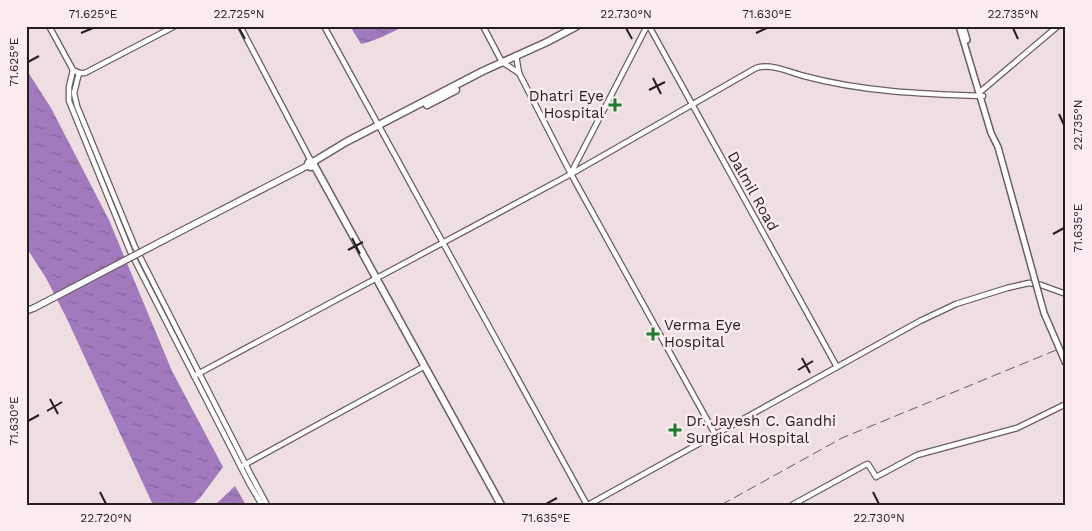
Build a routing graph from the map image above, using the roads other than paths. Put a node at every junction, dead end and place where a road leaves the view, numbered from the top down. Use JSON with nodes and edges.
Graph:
{"nodes":[{"id":1,"x":49,"y":26,"type":"edge"},
{"id":2,"x":175,"y":26,"type":"edge"},
{"id":3,"x":240,"y":26,"type":"edge"},
{"id":4,"x":324,"y":26,"type":"edge"},
{"id":5,"x":482,"y":26,"type":"edge"},
{"id":6,"x":577,"y":26,"type":"edge"},
{"id":7,"x":648,"y":26,"type":"edge"},
{"id":8,"x":959,"y":26,"type":"edge"},
{"id":9,"x":963,"y":26,"type":"edge"},
{"id":10,"x":1058,"y":26,"type":"edge"},
{"id":11,"x":569,"y":28,"type":"edge"},
{"id":12,"x":516,"y":55,"type":"junction"},
{"id":13,"x":502,"y":62,"type":"junction"},
{"id":14,"x":73,"y":70,"type":"junction"},
{"id":15,"x":79,"y":73,"type":"junction"},
{"id":16,"x":519,"y":73,"type":"junction"},
{"id":17,"x":981,"y":94,"type":"junction"},
{"id":18,"x":692,"y":106,"type":"junction"},
{"id":19,"x":380,"y":127,"type":"junction"},
{"id":20,"x":312,"y":164,"type":"junction"},
{"id":21,"x":571,"y":174,"type":"junction"},
{"id":22,"x":443,"y":242,"type":"junction"},
{"id":23,"x":375,"y":279,"type":"junction"},
{"id":24,"x":1066,"y":294,"type":"edge"},
{"id":25,"x":26,"y":311,"type":"edge"},
{"id":26,"x":1066,"y":364,"type":"edge"},
{"id":27,"x":423,"y":367,"type":"junction"},
{"id":28,"x":837,"y":367,"type":"junction"},
{"id":29,"x":200,"y":373,"type":"junction"},
{"id":30,"x":194,"y":376,"type":"junction"},
{"id":31,"x":1066,"y":404,"type":"edge"},
{"id":32,"x":715,"y":434,"type":"junction"},
{"id":33,"x":243,"y":465,"type":"junction"},
{"id":34,"x":262,"y":505,"type":"edge"},
{"id":35,"x":267,"y":505,"type":"edge"},
{"id":36,"x":499,"y":505,"type":"edge"},
{"id":37,"x":587,"y":505,"type":"edge"},
{"id":38,"x":792,"y":505,"type":"edge"}],
"edges":[{"from":1,"to":14,"type":"street"},
{"from":2,"to":15,"type":"street"},
{"from":3,"to":20,"type":"street"},
{"from":4,"to":19,"type":"street"},
{"from":5,"to":13,"type":"street"},
{"from":6,"to":11,"type":"highway"},
{"from":7,"to":18,"type":"street","name":"Dalmil Road"},
{"from":7,"to":21,"type":"street"},
{"from":8,"to":17,"type":"main road"},
{"from":9,"to":17,"type":"main road"},
{"from":10,"to":17,"type":"street"},
{"from":11,"to":12,"type":"highway"},
{"from":12,"to":13,"type":"highway"},
{"from":12,"to":16,"type":"street"},
{"from":13,"to":16,"type":"street"},
{"from":13,"to":19,"type":"highway"},
{"from":14,"to":15,"type":"street"},
{"from":14,"to":30,"type":"street"},
{"from":15,"to":29,"type":"street"},
{"from":16,"to":21,"type":"street"},
{"from":17,"to":18,"type":"street"},
{"from":17,"to":26,"type":"main road","bridge":true},
{"from":18,"to":21,"type":"street"},
{"from":18,"to":28,"type":"street","name":"Dalmil Road"},
{"from":19,"to":20,"type":"highway"},
{"from":19,"to":22,"type":"street"},
{"from":20,"to":23,"type":"highway"},
{"from":20,"to":25,"type":"main road","bridge":true},
{"from":21,"to":22,"type":"street"},
{"from":21,"to":32,"type":"street"},
{"from":22,"to":23,"type":"street"},
{"from":22,"to":37,"type":"street"},
{"from":23,"to":27,"type":"highway"},
{"from":23,"to":29,"type":"street"},
{"from":24,"to":28,"type":"street"},
{"from":27,"to":33,"type":"street"},
{"from":27,"to":36,"type":"highway"},
{"from":28,"to":32,"type":"street"},
{"from":29,"to":30,"type":"street"},
{"from":29,"to":33,"type":"street"},
{"from":30,"to":33,"type":"street"},
{"from":31,"to":38,"type":"street"},
{"from":32,"to":37,"type":"street"},
{"from":33,"to":34,"type":"street"},
{"from":33,"to":35,"type":"street"}]}
